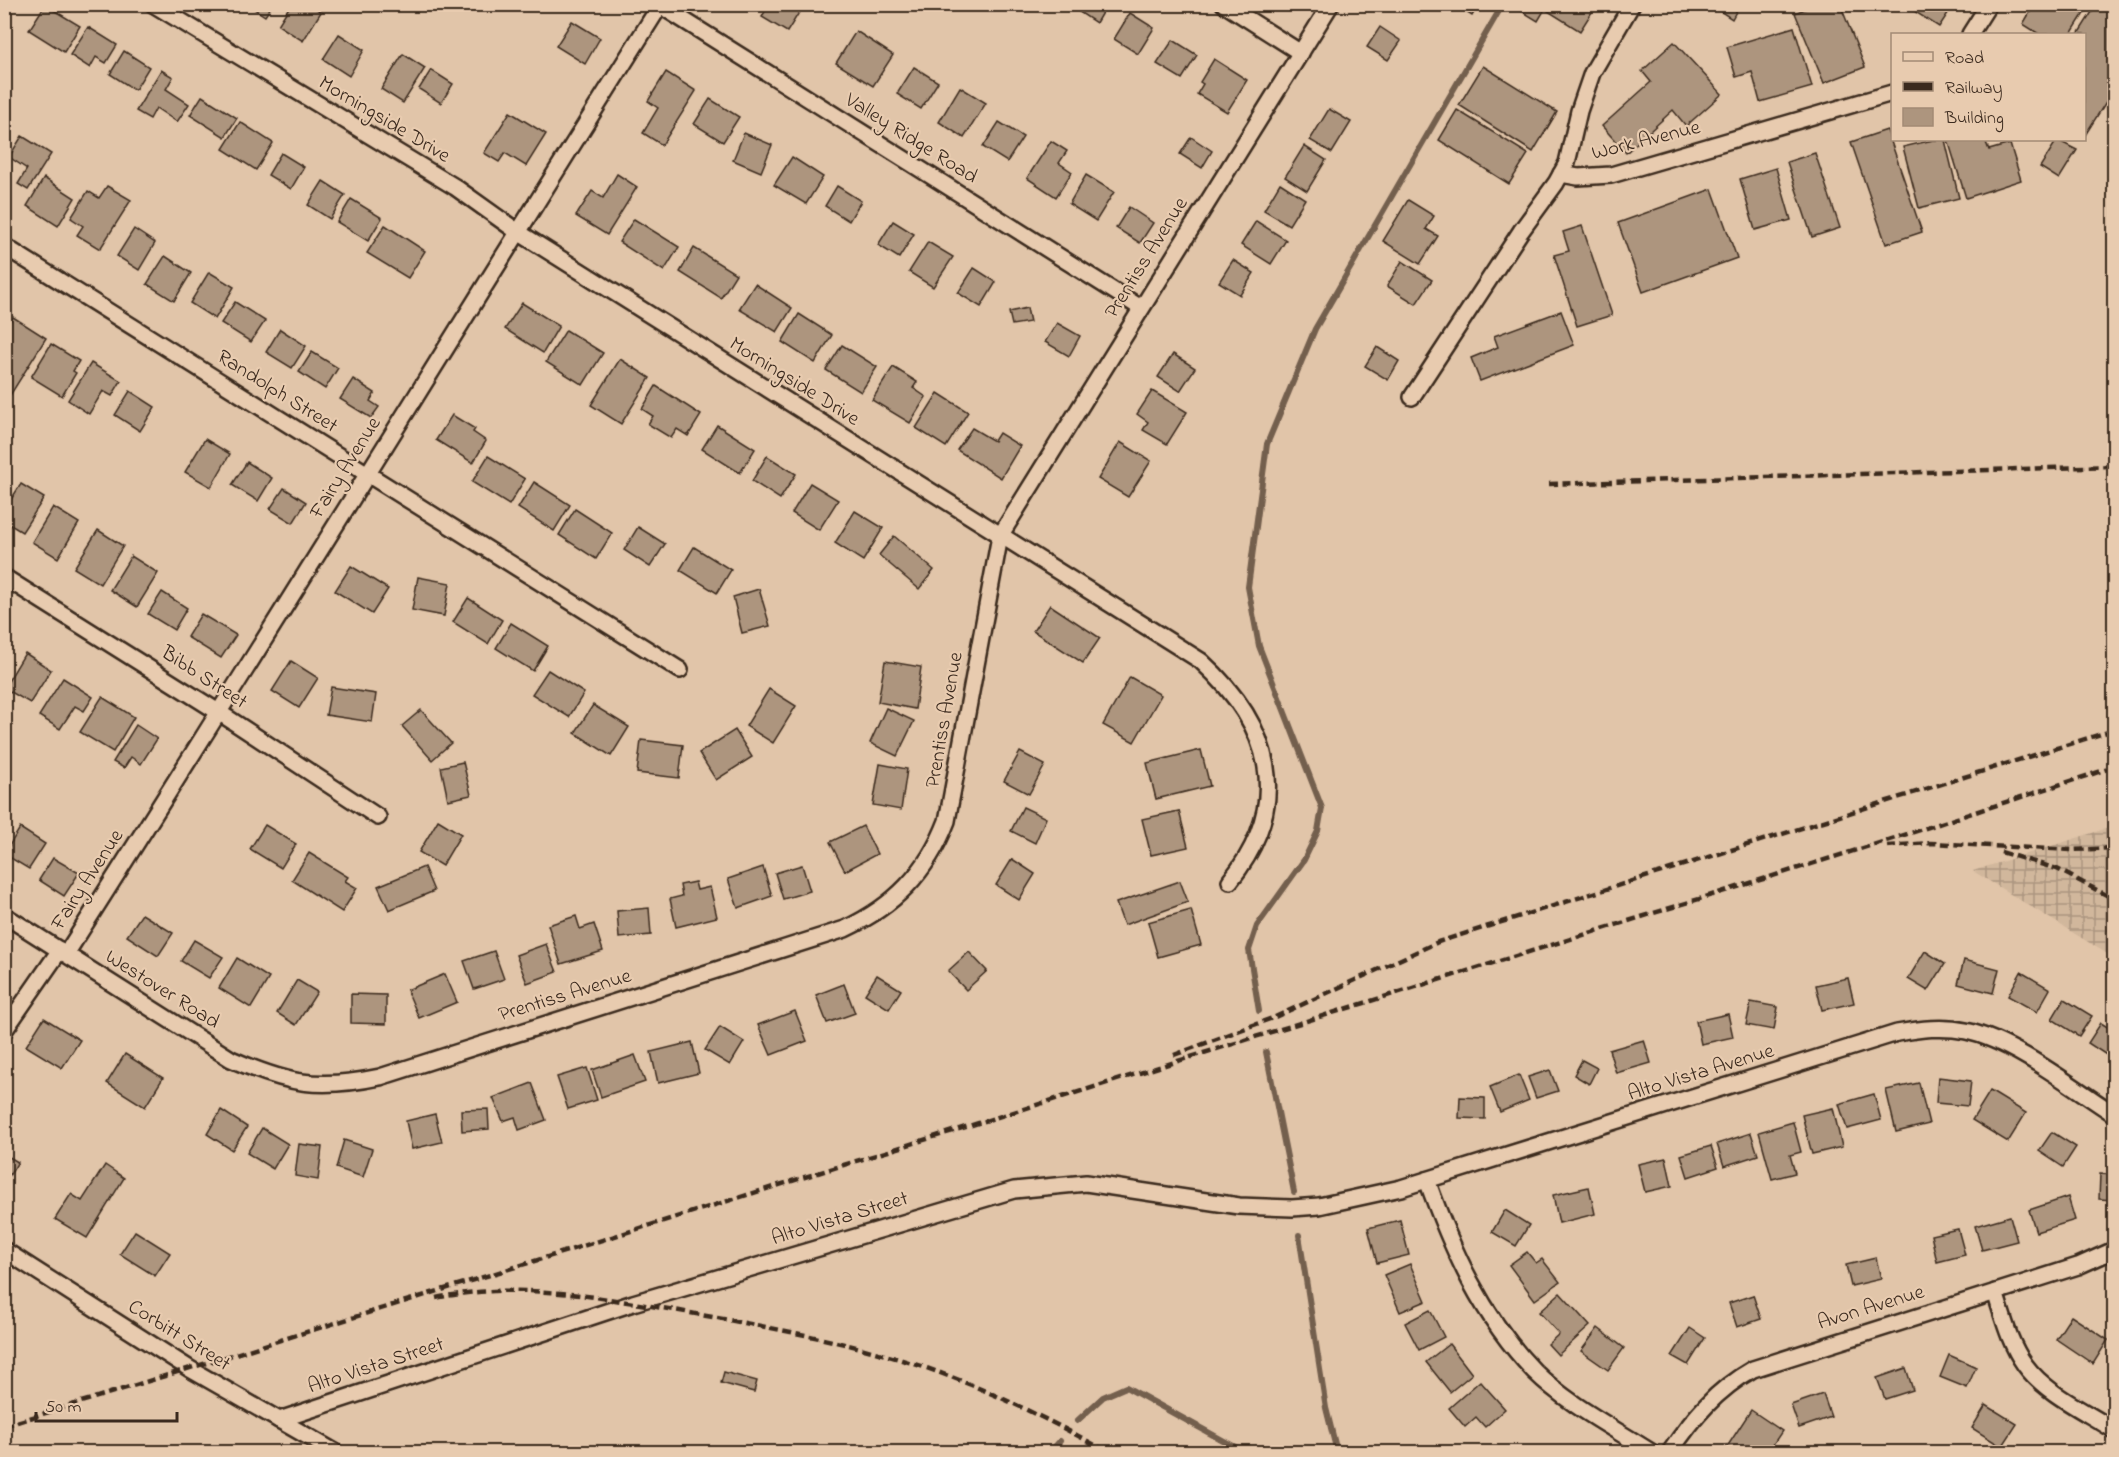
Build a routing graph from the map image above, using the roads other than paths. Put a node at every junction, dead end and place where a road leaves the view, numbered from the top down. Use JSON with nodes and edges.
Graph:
{"nodes":[{"id":1,"x":153,"y":4,"type":"edge"},
{"id":2,"x":1224,"y":4,"type":"edge"},
{"id":3,"x":1331,"y":4,"type":"edge"},
{"id":4,"x":1632,"y":4,"type":"edge"},
{"id":5,"x":1989,"y":4,"type":"edge"},
{"id":6,"x":660,"y":5,"type":"edge"},
{"id":7,"x":1971,"y":33,"type":"edge"},
{"id":8,"x":1301,"y":53,"type":"junction"},
{"id":9,"x":1891,"y":94,"type":"edge"},
{"id":10,"x":1562,"y":174,"type":"junction"},
{"id":11,"x":518,"y":232,"type":"junction"},
{"id":12,"x":4,"y":246,"type":"edge"},
{"id":13,"x":1141,"y":308,"type":"junction"},
{"id":14,"x":1412,"y":396,"type":"dead end"},
{"id":15,"x":368,"y":473,"type":"junction"},
{"id":16,"x":1000,"y":536,"type":"junction"},
{"id":17,"x":4,"y":577,"type":"edge"},
{"id":18,"x":680,"y":670,"type":"dead end"},
{"id":19,"x":220,"y":713,"type":"junction"},
{"id":20,"x":378,"y":817,"type":"dead end"},
{"id":21,"x":1230,"y":881,"type":"dead end"},
{"id":22,"x":4,"y":915,"type":"edge"},
{"id":23,"x":63,"y":952,"type":"junction"},
{"id":24,"x":4,"y":1031,"type":"edge"},
{"id":25,"x":305,"y":1084,"type":"joint"},
{"id":26,"x":2115,"y":1114,"type":"edge"},
{"id":27,"x":1427,"y":1180,"type":"junction"},
{"id":28,"x":4,"y":1250,"type":"edge"},
{"id":29,"x":2115,"y":1250,"type":"edge"},
{"id":30,"x":1995,"y":1292,"type":"junction"},
{"id":31,"x":279,"y":1419,"type":"junction"},
{"id":32,"x":2115,"y":1430,"type":"edge"},
{"id":33,"x":334,"y":1452,"type":"edge"},
{"id":34,"x":1651,"y":1452,"type":"edge"},
{"id":35,"x":1670,"y":1452,"type":"edge"}],
"edges":[{"from":1,"to":11,"type":"street","name":"Morningside Drive"},
{"from":2,"to":8,"type":"street"},
{"from":3,"to":8,"type":"street","name":"Prentiss Avenue"},
{"from":4,"to":10,"type":"street"},
{"from":5,"to":7,"type":"street"},
{"from":6,"to":11,"type":"street","name":"Fairy Avenue"},
{"from":6,"to":13,"type":"street","name":"Valley Ridge Road"},
{"from":8,"to":13,"type":"street","name":"Prentiss Avenue"},
{"from":9,"to":10,"type":"street","name":"Work Avenue"},
{"from":10,"to":14,"type":"street"},
{"from":11,"to":15,"type":"street","name":"Fairy Avenue"},
{"from":11,"to":16,"type":"street","name":"Morningside Drive"},
{"from":12,"to":15,"type":"street","name":"Randolph Street"},
{"from":13,"to":16,"type":"street","name":"Prentiss Avenue"},
{"from":15,"to":18,"type":"street","name":"Randolph Street"},
{"from":15,"to":19,"type":"street","name":"Fairy Avenue"},
{"from":16,"to":21,"type":"street","name":"Morningside Drive"},
{"from":16,"to":25,"type":"street","name":"Prentiss Avenue"},
{"from":17,"to":19,"type":"street","name":"Bibb Street"},
{"from":19,"to":20,"type":"street","name":"Bibb Street"},
{"from":19,"to":23,"type":"street","name":"Fairy Avenue"},
{"from":22,"to":23,"type":"street","name":"Westover Road"},
{"from":23,"to":24,"type":"street","name":"Fairy Avenue"},
{"from":23,"to":25,"type":"street","name":"Westover Road"},
{"from":26,"to":27,"type":"street","name":"Alto Vista Avenue"},
{"from":27,"to":31,"type":"street","name":"Alto Vista Street"},
{"from":27,"to":34,"type":"street"},
{"from":28,"to":31,"type":"street","name":"Corbitt Street"},
{"from":29,"to":30,"type":"street","name":"Avon Avenue"},
{"from":30,"to":32,"type":"street"},
{"from":30,"to":35,"type":"street","name":"Avon Avenue"},
{"from":31,"to":33,"type":"street","name":"Corbitt Street"}]}
